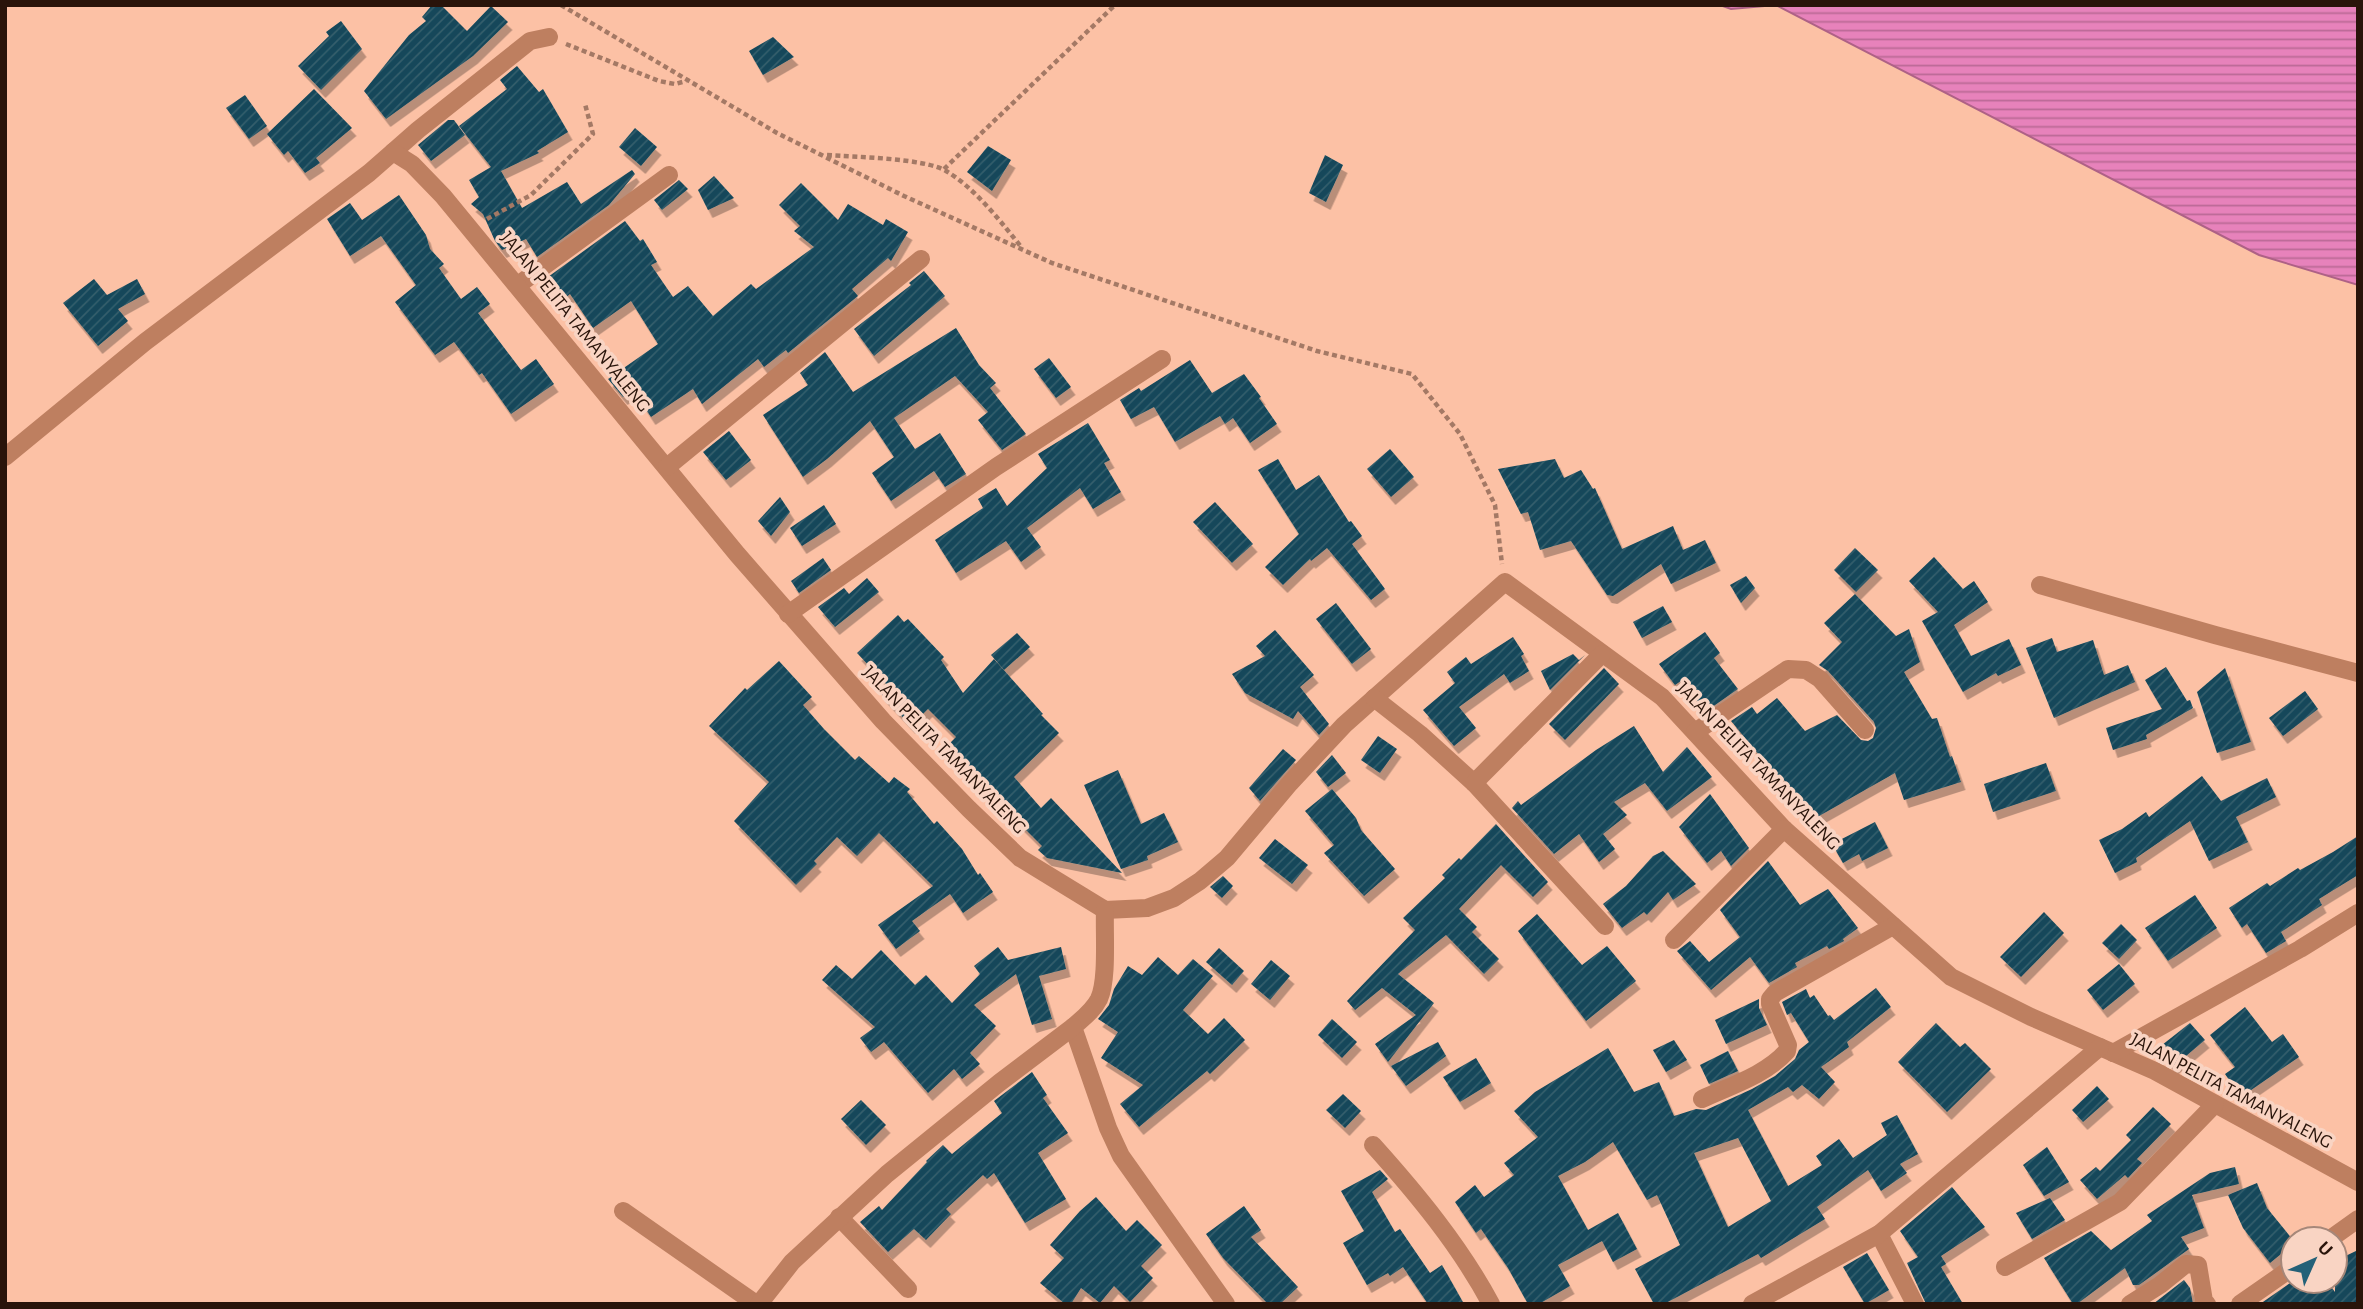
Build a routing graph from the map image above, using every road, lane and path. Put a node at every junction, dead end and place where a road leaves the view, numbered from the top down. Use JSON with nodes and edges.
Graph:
{"nodes":[{"id":1,"x":561,"y":5,"type":"edge"},
{"id":2,"x":1115,"y":5,"type":"edge"},
{"id":3,"x":549,"y":37,"type":"joint"},
{"id":4,"x":688,"y":80,"type":"junction"},
{"id":5,"x":585,"y":104,"type":"dead end"},
{"id":6,"x":393,"y":152,"type":"junction"},
{"id":7,"x":823,"y":155,"type":"junction"},
{"id":8,"x":944,"y":169,"type":"junction"},
{"id":9,"x":669,"y":176,"type":"dead end"},
{"id":10,"x":471,"y":228,"type":"junction"},
{"id":11,"x":1024,"y":251,"type":"junction"},
{"id":12,"x":920,"y":259,"type":"dead end"},
{"id":13,"x":518,"y":285,"type":"junction"},
{"id":14,"x":1162,"y":359,"type":"dead end"},
{"id":15,"x":5,"y":457,"type":"edge"},
{"id":16,"x":667,"y":467,"type":"junction"},
{"id":17,"x":1505,"y":582,"type":"junction"},
{"id":18,"x":2040,"y":585,"type":"dead end"},
{"id":19,"x":788,"y":614,"type":"junction"},
{"id":20,"x":1602,"y":654,"type":"junction"},
{"id":21,"x":2358,"y":673,"type":"edge"},
{"id":22,"x":1374,"y":698,"type":"junction"},
{"id":23,"x":1865,"y":730,"type":"dead end"},
{"id":24,"x":1695,"y":732,"type":"junction"},
{"id":25,"x":1474,"y":783,"type":"junction"},
{"id":26,"x":1784,"y":829,"type":"junction"},
{"id":27,"x":1105,"y":910,"type":"junction"},
{"id":28,"x":2358,"y":913,"type":"edge"},
{"id":29,"x":1605,"y":926,"type":"dead end"},
{"id":30,"x":1893,"y":926,"type":"junction"},
{"id":31,"x":1674,"y":940,"type":"dead end"},
{"id":32,"x":1073,"y":1027,"type":"junction"},
{"id":33,"x":2107,"y":1050,"type":"junction"},
{"id":34,"x":1702,"y":1100,"type":"dead end"},
{"id":35,"x":2215,"y":1104,"type":"junction"},
{"id":36,"x":1373,"y":1145,"type":"dead end"},
{"id":37,"x":2358,"y":1182,"type":"edge"},
{"id":38,"x":623,"y":1211,"type":"dead end"},
{"id":39,"x":839,"y":1217,"type":"junction"},
{"id":40,"x":1879,"y":1234,"type":"junction"},
{"id":41,"x":2005,"y":1266,"type":"dead end"},
{"id":42,"x":2279,"y":1276,"type":"edge"},
{"id":43,"x":908,"y":1289,"type":"dead end"},
{"id":44,"x":757,"y":1304,"type":"edge"},
{"id":45,"x":1226,"y":1304,"type":"edge"},
{"id":46,"x":1491,"y":1304,"type":"edge"},
{"id":47,"x":1752,"y":1304,"type":"edge"},
{"id":48,"x":1915,"y":1304,"type":"edge"},
{"id":49,"x":2130,"y":1304,"type":"edge"},
{"id":50,"x":2207,"y":1304,"type":"edge"},
{"id":51,"x":2240,"y":1304,"type":"edge"}],
"edges":[{"from":1,"to":4,"type":"path"},
{"from":2,"to":8,"type":"path"},
{"from":3,"to":4,"type":"path"},
{"from":3,"to":6,"type":"street"},
{"from":4,"to":7,"type":"path"},
{"from":5,"to":10,"type":"path"},
{"from":6,"to":10,"type":"street","name":"JALAN PELITA TAMANYALENG"},
{"from":6,"to":15,"type":"street"},
{"from":7,"to":8,"type":"path"},
{"from":7,"to":11,"type":"path"},
{"from":8,"to":11,"type":"path"},
{"from":9,"to":13,"type":"street"},
{"from":10,"to":13,"type":"street","name":"JALAN PELITA TAMANYALENG"},
{"from":11,"to":17,"type":"path"},
{"from":12,"to":16,"type":"street"},
{"from":13,"to":16,"type":"street","name":"JALAN PELITA TAMANYALENG"},
{"from":14,"to":19,"type":"street"},
{"from":16,"to":19,"type":"street","name":"JALAN PELITA TAMANYALENG"},
{"from":17,"to":20,"type":"street","name":"JALAN PELITA TAMANYALENG"},
{"from":17,"to":22,"type":"street"},
{"from":18,"to":21,"type":"street"},
{"from":19,"to":27,"type":"street","name":"JALAN PELITA TAMANYALENG"},
{"from":20,"to":24,"type":"street","name":"JALAN PELITA TAMANYALENG"},
{"from":20,"to":25,"type":"street"},
{"from":22,"to":25,"type":"street"},
{"from":22,"to":27,"type":"street"},
{"from":23,"to":24,"type":"street"},
{"from":24,"to":26,"type":"street","name":"JALAN PELITA TAMANYALENG"},
{"from":25,"to":29,"type":"street"},
{"from":26,"to":30,"type":"street","name":"JALAN PELITA TAMANYALENG"},
{"from":26,"to":31,"type":"street"},
{"from":27,"to":32,"type":"street"},
{"from":28,"to":33,"type":"street"},
{"from":30,"to":33,"type":"street","name":"JALAN PELITA TAMANYALENG"},
{"from":30,"to":34,"type":"street"},
{"from":32,"to":39,"type":"street"},
{"from":32,"to":45,"type":"street"},
{"from":33,"to":35,"type":"street","name":"JALAN PELITA TAMANYALENG"},
{"from":33,"to":40,"type":"street"},
{"from":35,"to":37,"type":"street","name":"JALAN PELITA TAMANYALENG"},
{"from":35,"to":41,"type":"street"},
{"from":36,"to":46,"type":"street"},
{"from":38,"to":44,"type":"street"},
{"from":39,"to":43,"type":"street"},
{"from":39,"to":44,"type":"street"},
{"from":40,"to":47,"type":"street"},
{"from":40,"to":48,"type":"street"},
{"from":42,"to":51,"type":"street"},
{"from":49,"to":50,"type":"street"}]}
